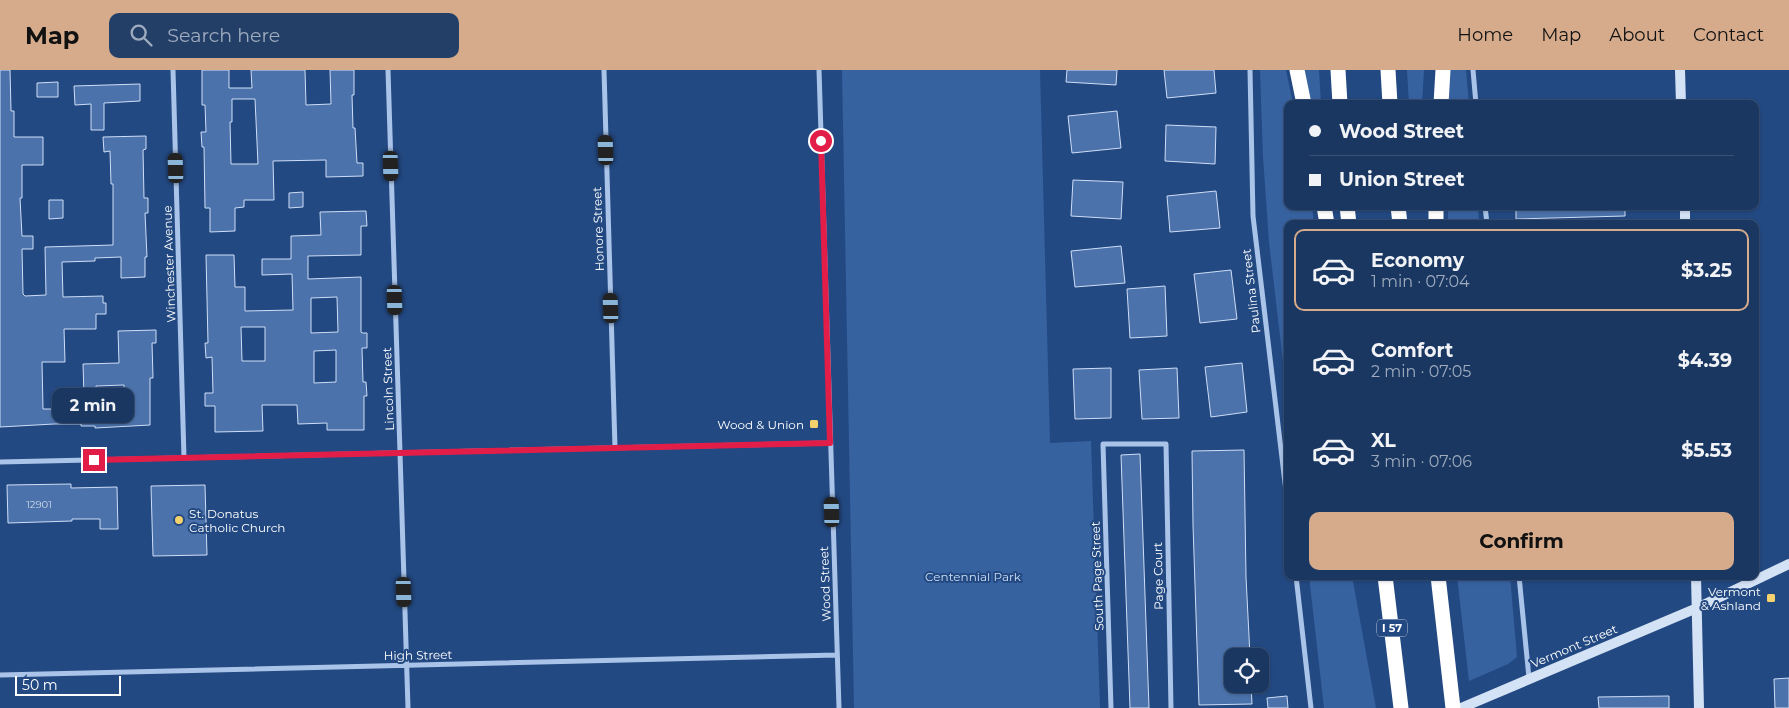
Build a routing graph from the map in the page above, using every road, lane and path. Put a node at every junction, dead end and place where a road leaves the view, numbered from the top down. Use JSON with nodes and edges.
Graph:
{"nodes":[{"id":1,"x":173,"y":70,"type":"edge"},
{"id":2,"x":388,"y":70,"type":"edge"},
{"id":3,"x":604,"y":70,"type":"edge"},
{"id":4,"x":819,"y":70,"type":"edge"},
{"id":5,"x":1250,"y":70,"type":"edge"},
{"id":6,"x":1297,"y":70,"type":"edge"},
{"id":7,"x":1338,"y":70,"type":"edge"},
{"id":8,"x":1388,"y":70,"type":"edge"},
{"id":9,"x":1442,"y":70,"type":"edge"},
{"id":10,"x":1473,"y":70,"type":"edge"},
{"id":11,"x":1680,"y":70,"type":"edge"},
{"id":12,"x":1303,"y":100,"type":"edge"},
{"id":13,"x":1340,"y":100,"type":"edge"},
{"id":14,"x":1390,"y":100,"type":"edge"},
{"id":15,"x":1441,"y":100,"type":"edge"},
{"id":16,"x":1476,"y":100,"type":"edge"},
{"id":17,"x":1681,"y":100,"type":"edge"},
{"id":18,"x":830,"y":443,"type":"junction"},
{"id":19,"x":1166,"y":444,"type":"joint"},
{"id":20,"x":615,"y":448,"type":"junction"},
{"id":21,"x":400,"y":453,"type":"junction"},
{"id":22,"x":184,"y":458,"type":"junction"},
{"id":23,"x":0,"y":462,"type":"edge"},
{"id":24,"x":1284,"y":475,"type":"edge"},
{"id":25,"x":1789,"y":564,"type":"edge"},
{"id":26,"x":1759,"y":578,"type":"edge"},
{"id":27,"x":1296,"y":580,"type":"edge"},
{"id":28,"x":1386,"y":580,"type":"edge"},
{"id":29,"x":1438,"y":580,"type":"edge"},
{"id":30,"x":1520,"y":580,"type":"edge"},
{"id":31,"x":1696,"y":580,"type":"edge"},
{"id":32,"x":1756,"y":580,"type":"edge"},
{"id":33,"x":1697,"y":608,"type":"junction"},
{"id":34,"x":837,"y":656,"type":"junction"},
{"id":35,"x":406,"y":665,"type":"junction"},
{"id":36,"x":0,"y":676,"type":"edge"},
{"id":37,"x":1529,"y":678,"type":"junction"},
{"id":38,"x":408,"y":708,"type":"edge"},
{"id":39,"x":838,"y":708,"type":"edge"},
{"id":40,"x":1111,"y":708,"type":"edge"},
{"id":41,"x":1171,"y":708,"type":"edge"},
{"id":42,"x":1312,"y":708,"type":"edge"},
{"id":43,"x":1401,"y":708,"type":"edge"},
{"id":44,"x":1453,"y":708,"type":"edge"},
{"id":45,"x":1461,"y":708,"type":"edge"},
{"id":46,"x":1699,"y":708,"type":"edge"}],
"edges":[{"from":1,"to":22,"type":"street","name":"Winchester Avenue"},
{"from":2,"to":21,"type":"street","name":"Lincoln Street"},
{"from":3,"to":20,"type":"street","name":"Honore Street"},
{"from":4,"to":18,"type":"street","name":"Wood Street"},
{"from":5,"to":24,"type":"street","name":"Paulina Street"},
{"from":6,"to":12,"type":"highway"},
{"from":7,"to":13,"type":"highway"},
{"from":8,"to":14,"type":"highway"},
{"from":9,"to":15,"type":"highway"},
{"from":10,"to":16,"type":"street"},
{"from":11,"to":17,"type":"street"},
{"from":18,"to":20,"type":"street"},
{"from":18,"to":34,"type":"street","name":"Wood Street"},
{"from":19,"to":40,"type":"street","name":"South Page Street"},
{"from":19,"to":41,"type":"street","name":"Page Court"},
{"from":20,"to":21,"type":"street"},
{"from":21,"to":22,"type":"street"},
{"from":21,"to":35,"type":"street","name":"Lincoln Street"},
{"from":22,"to":23,"type":"street"},
{"from":25,"to":26,"type":"street","name":"Vermont Street"},
{"from":27,"to":42,"type":"street"},
{"from":28,"to":43,"type":"highway","number":"I 57"},
{"from":29,"to":44,"type":"highway"},
{"from":30,"to":37,"type":"street"},
{"from":31,"to":33,"type":"street"},
{"from":32,"to":33,"type":"street","name":"Vermont Street"},
{"from":33,"to":37,"type":"street","name":"Vermont Street"},
{"from":33,"to":46,"type":"street"},
{"from":34,"to":35,"type":"street","name":"High Street"},
{"from":34,"to":39,"type":"street","name":"Wood Street"},
{"from":35,"to":36,"type":"street","name":"High Street"},
{"from":35,"to":38,"type":"street","name":"Lincoln Street"},
{"from":37,"to":45,"type":"street","name":"Vermont Street"}]}
